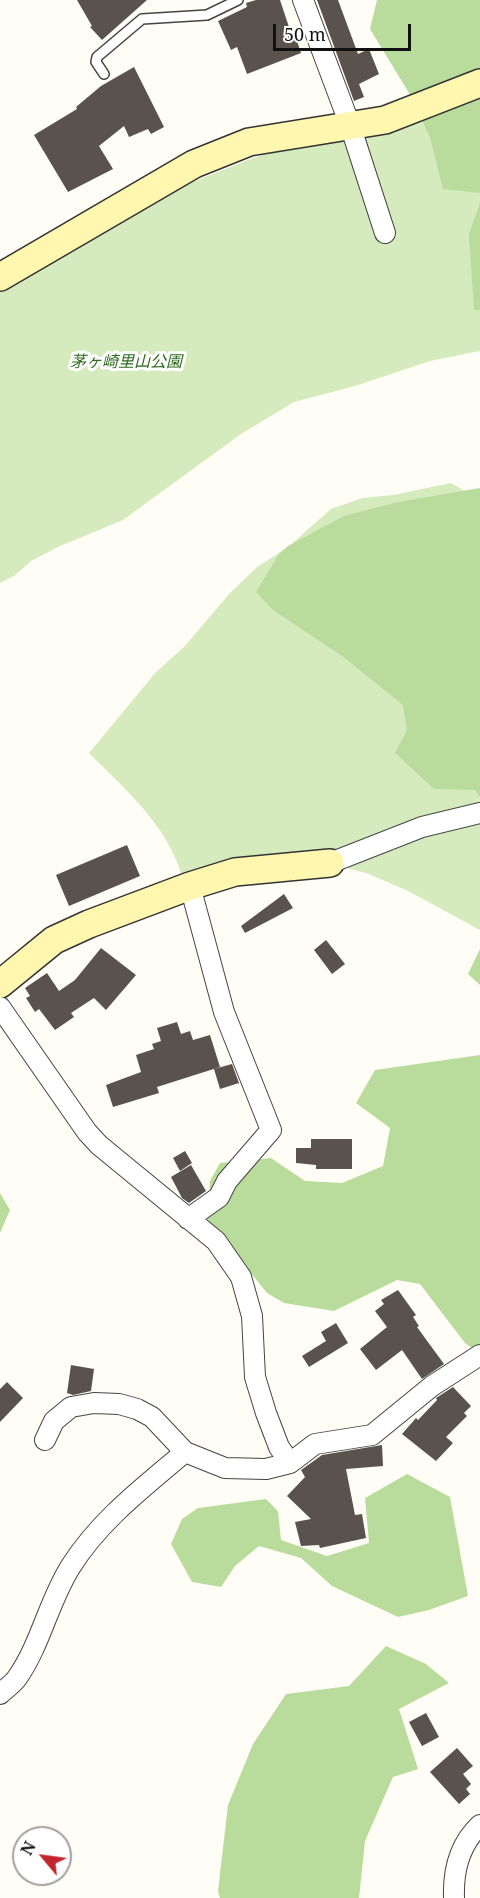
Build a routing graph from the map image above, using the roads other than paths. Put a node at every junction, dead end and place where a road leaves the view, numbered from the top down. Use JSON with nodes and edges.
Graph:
{"nodes":[{"id":1,"x":238,"y":0,"type":"edge"},
{"id":2,"x":303,"y":0,"type":"edge"},
{"id":3,"x":104,"y":74,"type":"dead end"},
{"id":4,"x":480,"y":83,"type":"edge"},
{"id":5,"x":350,"y":125,"type":"junction"},
{"id":6,"x":385,"y":233,"type":"dead end"},
{"id":7,"x":0,"y":277,"type":"edge"},
{"id":8,"x":480,"y":813,"type":"edge"},
{"id":9,"x":330,"y":863,"type":"joint"},
{"id":10,"x":190,"y":886,"type":"junction"},
{"id":11,"x":0,"y":984,"type":"edge"},
{"id":12,"x":0,"y":1007,"type":"edge"},
{"id":13,"x":188,"y":1219,"type":"junction"},
{"id":14,"x":480,"y":1355,"type":"edge"},
{"id":15,"x":45,"y":1440,"type":"dead end"},
{"id":16,"x":185,"y":1452,"type":"junction"},
{"id":17,"x":290,"y":1463,"type":"junction"},
{"id":18,"x":0,"y":1694,"type":"edge"},
{"id":19,"x":480,"y":1825,"type":"edge"},
{"id":20,"x":454,"y":1898,"type":"edge"}],
"edges":[{"from":1,"to":3,"type":"lane"},
{"from":2,"to":5,"type":"street"},
{"from":4,"to":5,"type":"street"},
{"from":5,"to":6,"type":"street"},
{"from":5,"to":7,"type":"street"},
{"from":8,"to":9,"type":"street"},
{"from":9,"to":10,"type":"street"},
{"from":10,"to":11,"type":"street"},
{"from":10,"to":13,"type":"street"},
{"from":12,"to":13,"type":"street"},
{"from":13,"to":17,"type":"street"},
{"from":14,"to":17,"type":"street"},
{"from":15,"to":16,"type":"street"},
{"from":16,"to":17,"type":"street"},
{"from":16,"to":18,"type":"street"},
{"from":19,"to":20,"type":"street"}]}
